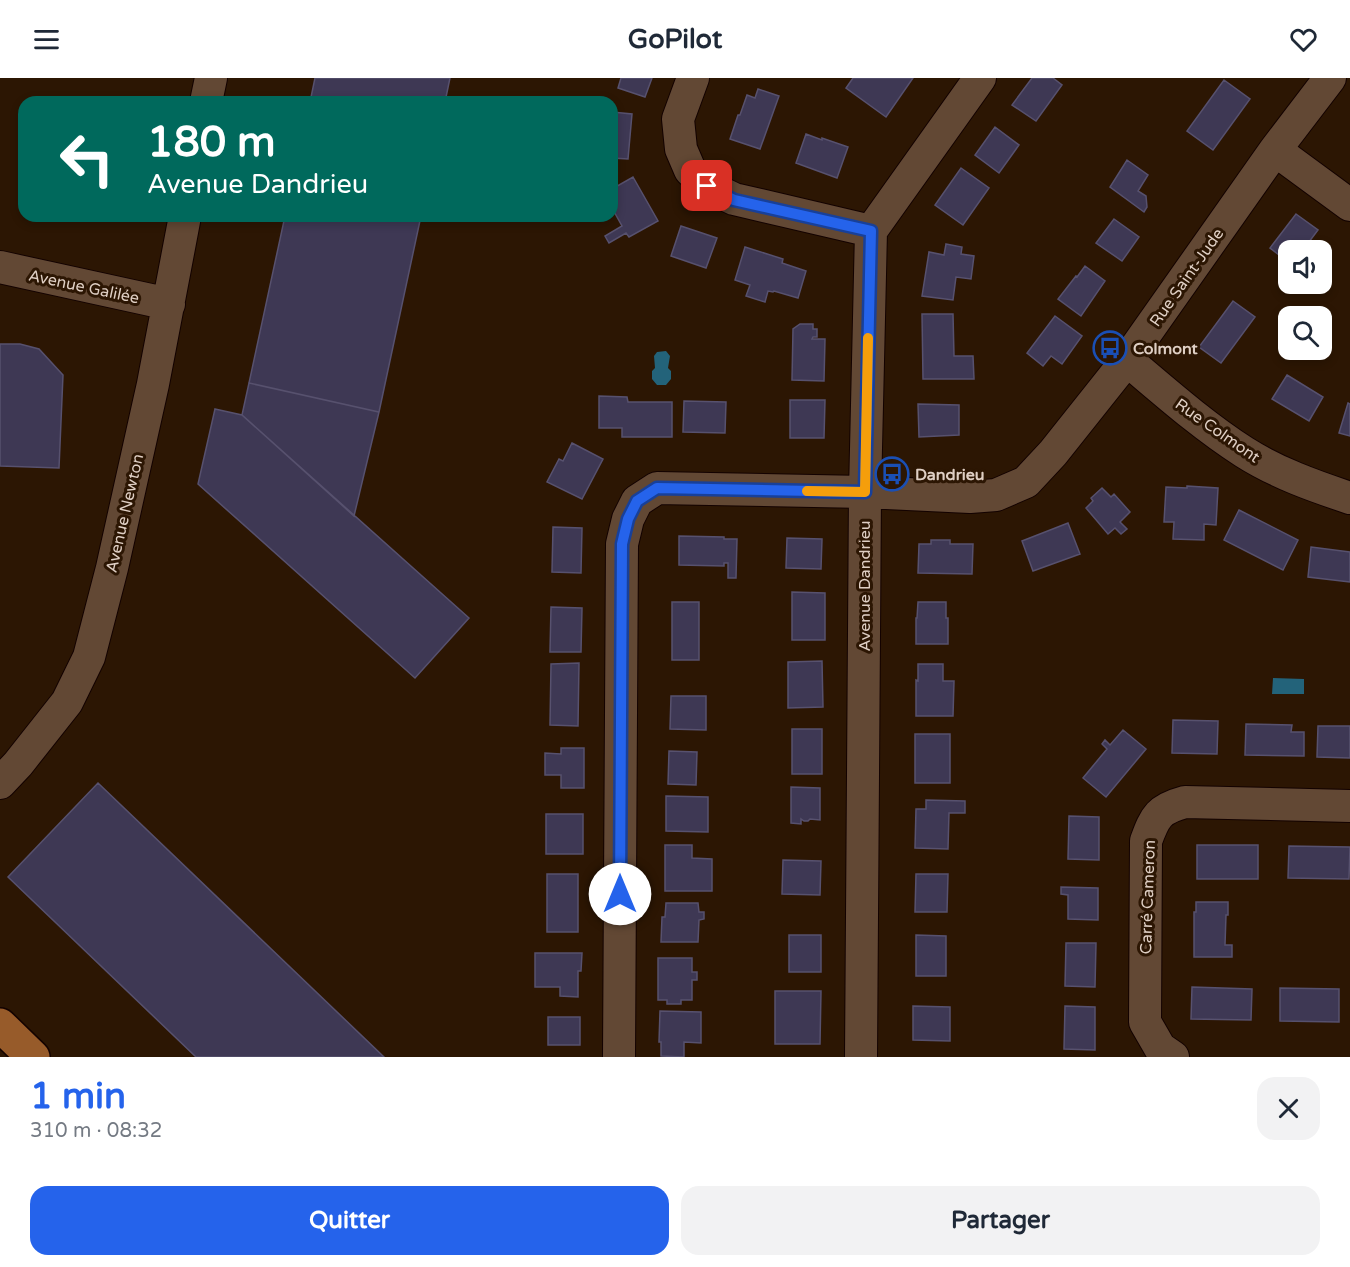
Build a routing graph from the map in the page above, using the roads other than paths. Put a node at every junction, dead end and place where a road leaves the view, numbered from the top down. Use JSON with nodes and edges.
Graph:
{"nodes":[{"id":1,"x":211,"y":78,"type":"edge"},
{"id":2,"x":693,"y":78,"type":"edge"},
{"id":3,"x":980,"y":78,"type":"edge"},
{"id":4,"x":1330,"y":78,"type":"edge"},
{"id":5,"x":207,"y":96,"type":"edge"},
{"id":6,"x":1275,"y":150,"type":"junction"},
{"id":7,"x":1350,"y":205,"type":"edge"},
{"id":8,"x":184,"y":222,"type":"edge"},
{"id":9,"x":871,"y":231,"type":"junction"},
{"id":10,"x":0,"y":267,"type":"edge"},
{"id":11,"x":169,"y":304,"type":"junction"},
{"id":12,"x":1127,"y":360,"type":"junction"},
{"id":13,"x":865,"y":492,"type":"junction"},
{"id":14,"x":1350,"y":498,"type":"edge"},
{"id":15,"x":0,"y":783,"type":"edge"},
{"id":16,"x":1350,"y":806,"type":"edge"},
{"id":17,"x":0,"y":1026,"type":"edge"},
{"id":18,"x":33,"y":1057,"type":"edge"},
{"id":19,"x":619,"y":1057,"type":"edge"},
{"id":20,"x":861,"y":1057,"type":"edge"},
{"id":21,"x":1173,"y":1057,"type":"edge"}],
"edges":[{"from":1,"to":5,"type":"street"},
{"from":2,"to":9,"type":"street"},
{"from":3,"to":9,"type":"street"},
{"from":4,"to":6,"type":"street","name":"Rue Saint-Jude"},
{"from":6,"to":7,"type":"street"},
{"from":6,"to":12,"type":"street","name":"Rue Saint-Jude"},
{"from":8,"to":11,"type":"street","name":"Avenue Newton"},
{"from":9,"to":13,"type":"street","name":"Avenue Dandrieu"},
{"from":10,"to":11,"type":"street","name":"Avenue Galilée"},
{"from":11,"to":15,"type":"street","name":"Avenue Newton"},
{"from":12,"to":13,"type":"street","name":"Rue Saint-Jude"},
{"from":12,"to":14,"type":"street","name":"Rue Colmont"},
{"from":13,"to":19,"type":"street","name":"Rue Saint-Jude"},
{"from":13,"to":20,"type":"street","name":"Avenue Dandrieu"},
{"from":16,"to":21,"type":"street","name":"Carré Cameron"},
{"from":17,"to":18,"type":"main road"}]}
